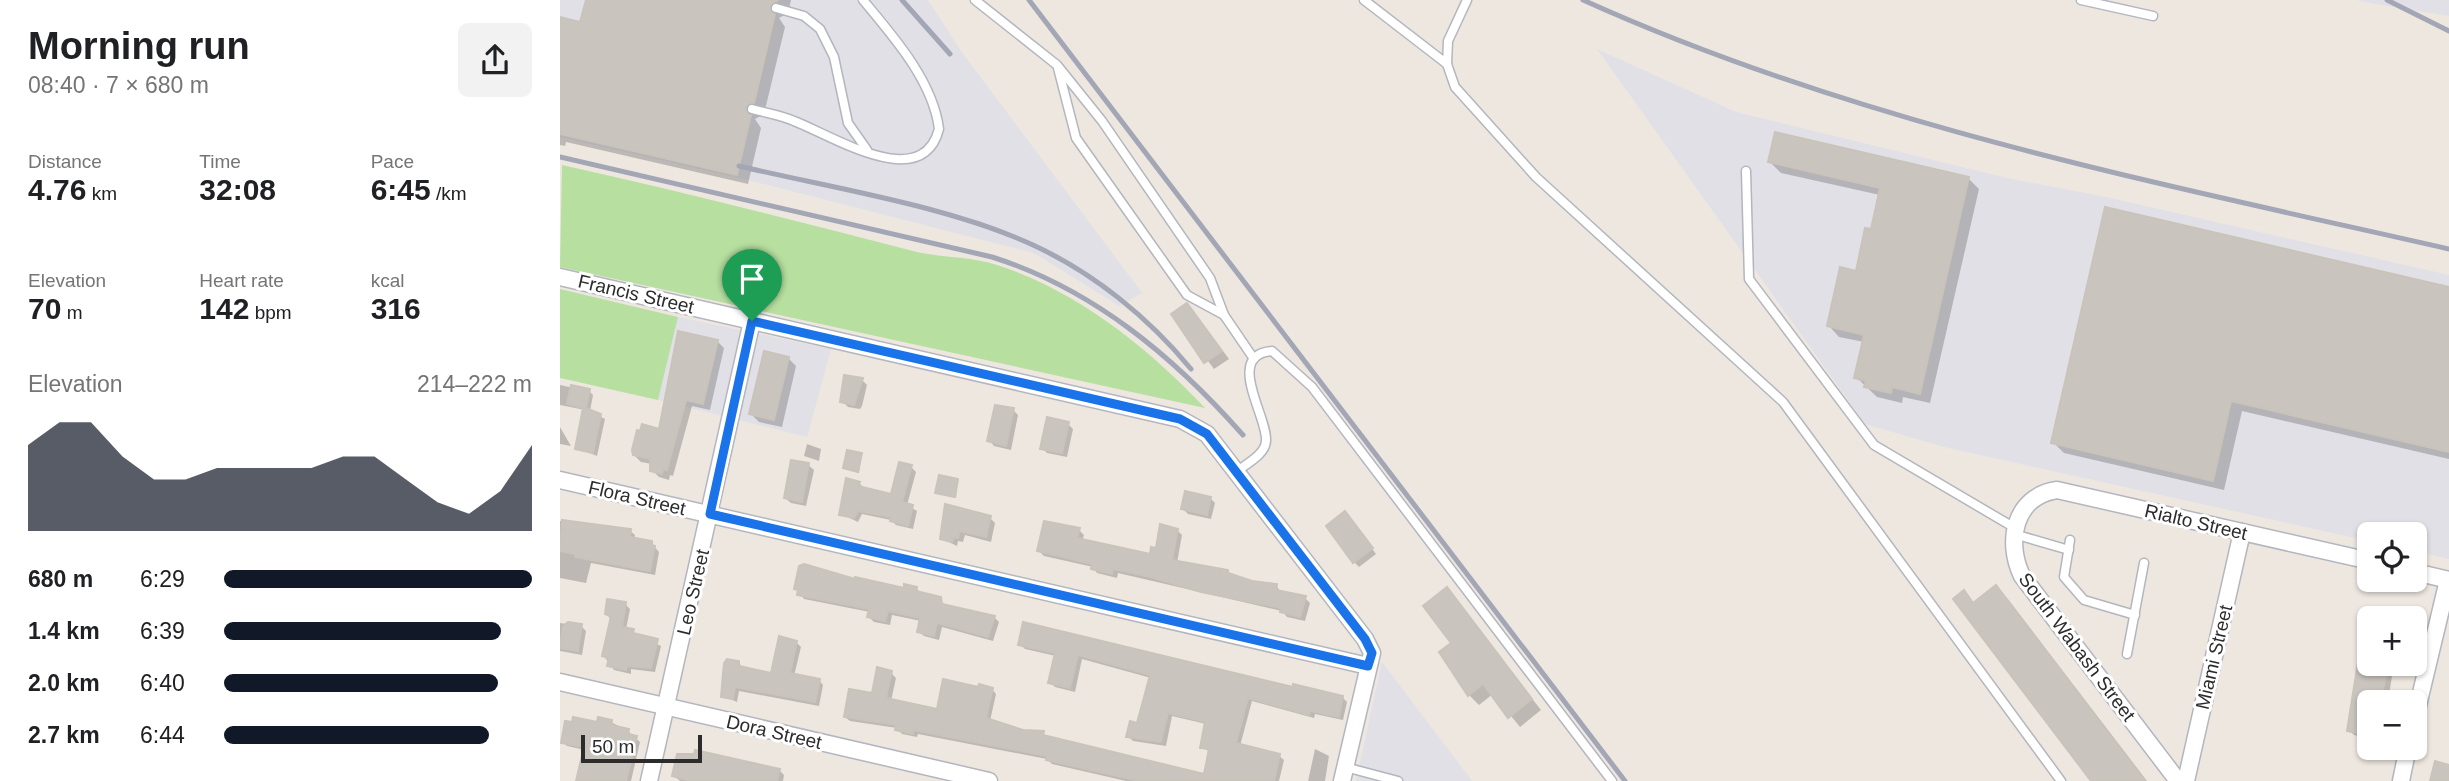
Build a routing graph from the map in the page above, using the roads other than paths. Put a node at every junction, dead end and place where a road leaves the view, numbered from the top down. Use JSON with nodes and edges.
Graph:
{"nodes":[{"id":1,"x":863,"y":0,"type":"edge"},
{"id":2,"x":975,"y":0,"type":"edge"},
{"id":3,"x":1364,"y":0,"type":"edge"},
{"id":4,"x":1467,"y":0,"type":"edge"},
{"id":5,"x":2081,"y":0,"type":"edge"},
{"id":6,"x":776,"y":8,"type":"dead end"},
{"id":7,"x":2153,"y":16,"type":"dead end"},
{"id":8,"x":1447,"y":64,"type":"junction"},
{"id":9,"x":1057,"y":65,"type":"junction"},
{"id":10,"x":752,"y":109,"type":"dead end"},
{"id":11,"x":868,"y":151,"type":"junction"},
{"id":12,"x":1746,"y":171,"type":"dead end"},
{"id":13,"x":560,"y":277,"type":"edge"},
{"id":14,"x":1223,"y":315,"type":"junction"},
{"id":15,"x":752,"y":321,"type":"junction"},
{"id":16,"x":1254,"y":359,"type":"junction"},
{"id":17,"x":1236,"y":472,"type":"junction"},
{"id":18,"x":560,"y":480,"type":"edge"},
{"id":19,"x":710,"y":514,"type":"junction"},
{"id":20,"x":2014,"y":531,"type":"junction"},
{"id":21,"x":2242,"y":532,"type":"junction"},
{"id":22,"x":2070,"y":540,"type":"dead end"},
{"id":23,"x":2069,"y":550,"type":"junction"},
{"id":24,"x":2357,"y":558,"type":"edge"},
{"id":25,"x":2144,"y":564,"type":"dead end"},
{"id":26,"x":2427,"y":575,"type":"edge"},
{"id":27,"x":2448,"y":580,"type":"edge"},
{"id":28,"x":2134,"y":615,"type":"junction"},
{"id":29,"x":2127,"y":654,"type":"dead end"},
{"id":30,"x":1368,"y":666,"type":"junction"},
{"id":31,"x":560,"y":682,"type":"edge"},
{"id":32,"x":2422,"y":690,"type":"edge"},
{"id":33,"x":667,"y":707,"type":"junction"},
{"id":34,"x":2405,"y":760,"type":"edge"},
{"id":35,"x":1344,"y":774,"type":"edge"},
{"id":36,"x":649,"y":781,"type":"edge"},
{"id":37,"x":989,"y":781,"type":"edge"},
{"id":38,"x":1398,"y":781,"type":"edge"},
{"id":39,"x":1612,"y":781,"type":"edge"},
{"id":40,"x":2061,"y":781,"type":"edge"},
{"id":41,"x":2178,"y":781,"type":"edge"},
{"id":42,"x":2186,"y":781,"type":"edge"},
{"id":43,"x":2401,"y":781,"type":"edge"}],
"edges":[{"from":1,"to":11,"type":"lane"},
{"from":2,"to":9,"type":"lane"},
{"from":3,"to":8,"type":"lane"},
{"from":4,"to":8,"type":"lane"},
{"from":5,"to":7,"type":"lane"},
{"from":6,"to":11,"type":"lane"},
{"from":8,"to":40,"type":"lane"},
{"from":9,"to":14,"type":"lane"},
{"from":9,"to":14,"type":"lane"},
{"from":10,"to":11,"type":"lane"},
{"from":12,"to":20,"type":"lane"},
{"from":13,"to":15,"type":"street","name":"Francis Street"},
{"from":14,"to":16,"type":"lane"},
{"from":15,"to":17,"type":"street","name":"Francis Street"},
{"from":15,"to":19,"type":"street","name":"Leo Street"},
{"from":16,"to":17,"type":"lane"},
{"from":16,"to":39,"type":"lane"},
{"from":17,"to":30,"type":"street"},
{"from":18,"to":19,"type":"street","name":"Flora Street"},
{"from":19,"to":30,"type":"street","name":"Flora Street"},
{"from":19,"to":33,"type":"street","name":"Leo Street"},
{"from":20,"to":21,"type":"street","name":"Rialto Street"},
{"from":20,"to":23,"type":"lane"},
{"from":20,"to":41,"type":"street","name":"South Wabash Street"},
{"from":21,"to":24,"type":"street","name":"Rialto Street"},
{"from":21,"to":42,"type":"street","name":"Miami Street"},
{"from":22,"to":23,"type":"lane"},
{"from":23,"to":28,"type":"lane"},
{"from":25,"to":28,"type":"lane"},
{"from":26,"to":27,"type":"street"},
{"from":27,"to":32,"type":"street"},
{"from":28,"to":29,"type":"lane"},
{"from":30,"to":35,"type":"street"},
{"from":31,"to":33,"type":"street","name":"Dora Street"},
{"from":33,"to":36,"type":"street","name":"Leo Street"},
{"from":33,"to":37,"type":"street","name":"Dora Street"},
{"from":34,"to":43,"type":"street"},
{"from":35,"to":38,"type":"lane"}]}
